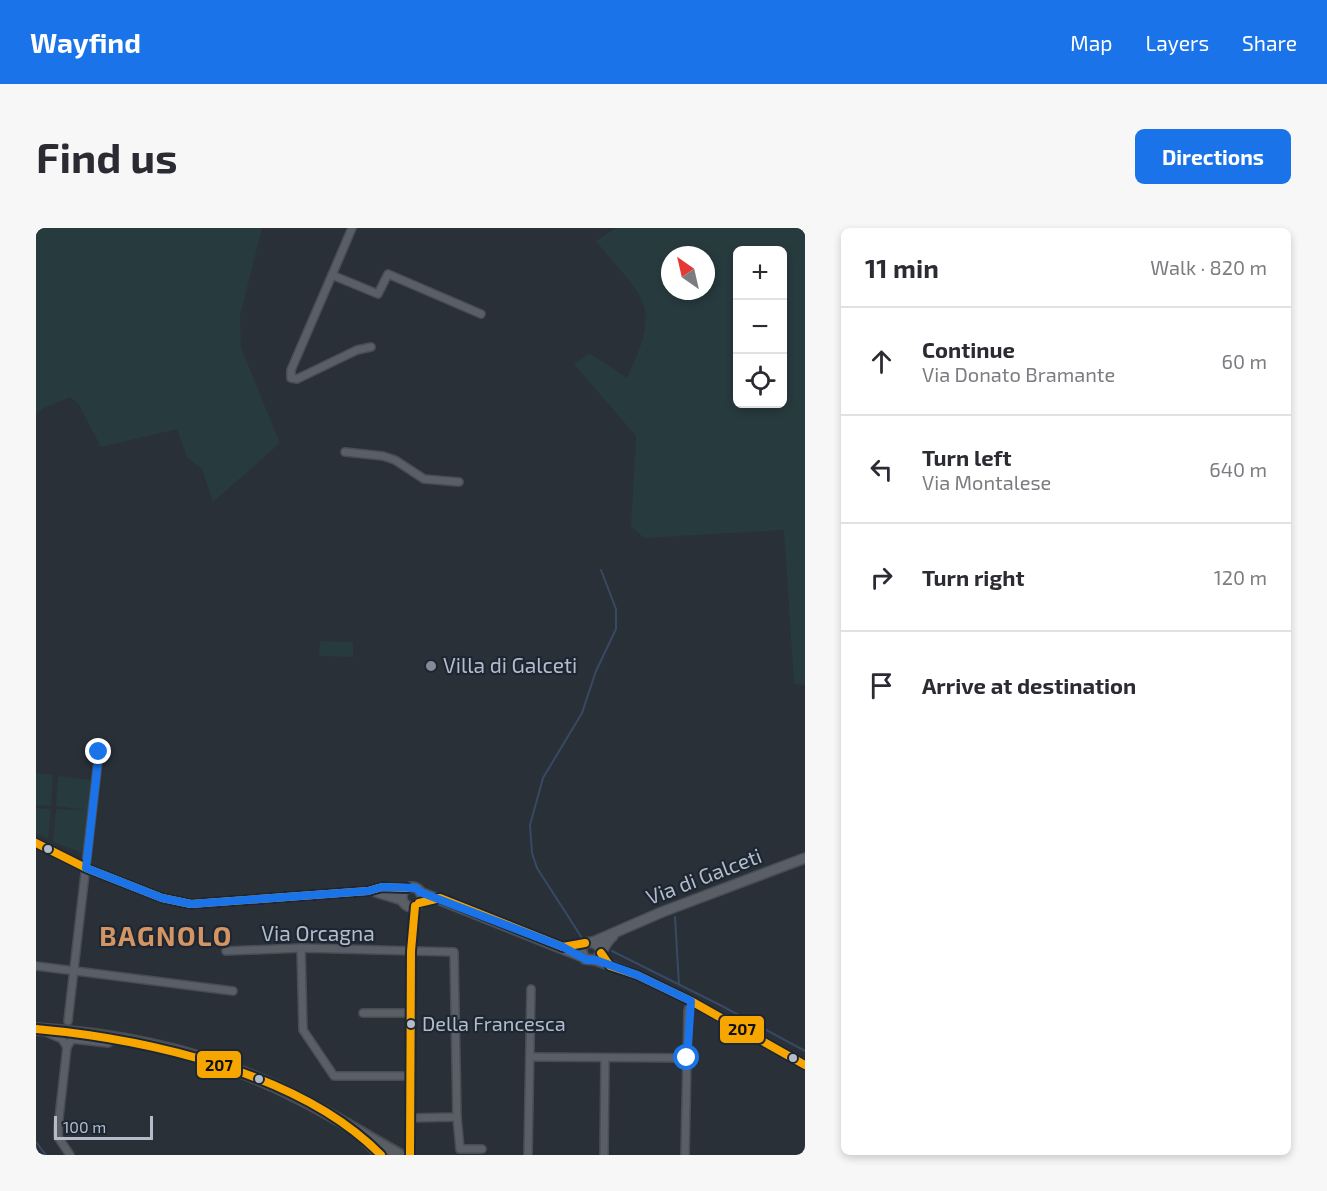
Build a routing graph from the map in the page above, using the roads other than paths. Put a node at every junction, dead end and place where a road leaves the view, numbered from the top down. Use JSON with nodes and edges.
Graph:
{"nodes":[{"id":1,"x":352,"y":228,"type":"edge"},
{"id":2,"x":332,"y":274,"type":"junction"},
{"id":3,"x":481,"y":314,"type":"dead end"},
{"id":4,"x":371,"y":347,"type":"dead end"},
{"id":5,"x":345,"y":452,"type":"dead end"},
{"id":6,"x":459,"y":482,"type":"dead end"},
{"id":7,"x":99,"y":752,"type":"dead end"},
{"id":8,"x":36,"y":843,"type":"edge"},
{"id":9,"x":805,"y":858,"type":"edge"},
{"id":10,"x":86,"y":868,"type":"junction"},
{"id":11,"x":407,"y":888,"type":"junction"},
{"id":12,"x":368,"y":891,"type":"junction"},
{"id":13,"x":420,"y":892,"type":"junction"},
{"id":14,"x":440,"y":898,"type":"junction"},
{"id":15,"x":402,"y":900,"type":"junction"},
{"id":16,"x":417,"y":904,"type":"junction"},
{"id":17,"x":617,"y":933,"type":"junction"},
{"id":18,"x":589,"y":943,"type":"junction"},
{"id":19,"x":563,"y":947,"type":"junction"},
{"id":20,"x":301,"y":948,"type":"junction"},
{"id":21,"x":226,"y":951,"type":"dead end"},
{"id":22,"x":411,"y":951,"type":"junction"},
{"id":23,"x":599,"y":955,"type":"junction"},
{"id":24,"x":583,"y":957,"type":"junction"},
{"id":25,"x":36,"y":966,"type":"edge"},
{"id":26,"x":74,"y":970,"type":"junction"},
{"id":27,"x":531,"y":989,"type":"dead end"},
{"id":28,"x":232,"y":991,"type":"dead end"},
{"id":29,"x":691,"y":1001,"type":"junction"},
{"id":30,"x":363,"y":1013,"type":"dead end"},
{"id":31,"x":410,"y":1013,"type":"junction"},
{"id":32,"x":68,"y":1021,"type":"dead end"},
{"id":33,"x":37,"y":1029,"type":"edge"},
{"id":34,"x":116,"y":1038,"type":"junction"},
{"id":35,"x":67,"y":1047,"type":"junction"},
{"id":36,"x":530,"y":1057,"type":"junction"},
{"id":37,"x":687,"y":1058,"type":"junction"},
{"id":38,"x":605,"y":1059,"type":"junction"},
{"id":39,"x":805,"y":1065,"type":"edge"},
{"id":40,"x":410,"y":1076,"type":"junction"},
{"id":41,"x":457,"y":1117,"type":"junction"},
{"id":42,"x":409,"y":1118,"type":"junction"},
{"id":43,"x":357,"y":1131,"type":"junction"},
{"id":44,"x":482,"y":1149,"type":"dead end"},
{"id":45,"x":70,"y":1155,"type":"edge"},
{"id":46,"x":381,"y":1155,"type":"edge"},
{"id":47,"x":400,"y":1155,"type":"edge"},
{"id":48,"x":410,"y":1155,"type":"edge"},
{"id":49,"x":528,"y":1155,"type":"edge"},
{"id":50,"x":604,"y":1155,"type":"edge"},
{"id":51,"x":685,"y":1155,"type":"edge"}],
"edges":[{"from":1,"to":2,"type":"street"},
{"from":2,"to":3,"type":"street"},
{"from":2,"to":4,"type":"street"},
{"from":5,"to":6,"type":"street"},
{"from":7,"to":10,"type":"street"},
{"from":8,"to":10,"type":"street"},
{"from":9,"to":17,"type":"street","name":"Via di Galceti"},
{"from":10,"to":12,"type":"street"},
{"from":10,"to":26,"type":"street"},
{"from":11,"to":12,"type":"street"},
{"from":11,"to":13,"type":"street"},
{"from":11,"to":15,"type":"street"},
{"from":12,"to":15,"type":"street"},
{"from":13,"to":14,"type":"street"},
{"from":13,"to":16,"type":"street"},
{"from":14,"to":16,"type":"street"},
{"from":14,"to":19,"type":"street"},
{"from":15,"to":16,"type":"street"},
{"from":16,"to":22,"type":"street"},
{"from":17,"to":18,"type":"street","name":"Via di Galceti"},
{"from":17,"to":23,"type":"street","name":"Via di Galceti"},
{"from":18,"to":19,"type":"street","name":"Via di Galceti"},
{"from":18,"to":23,"type":"street"},
{"from":18,"to":24,"type":"street"},
{"from":19,"to":24,"type":"street"},
{"from":20,"to":21,"type":"street","name":"Via Orcagna"},
{"from":20,"to":22,"type":"street","name":"Via Orcagna"},
{"from":20,"to":40,"type":"street"},
{"from":22,"to":31,"type":"street"},
{"from":22,"to":41,"type":"street","name":"Via Orcagna"},
{"from":23,"to":24,"type":"street"},
{"from":23,"to":29,"type":"street"},
{"from":25,"to":26,"type":"street"},
{"from":26,"to":28,"type":"street"},
{"from":26,"to":32,"type":"street"},
{"from":27,"to":36,"type":"street"},
{"from":29,"to":37,"type":"street"},
{"from":29,"to":39,"type":"street"},
{"from":30,"to":31,"type":"street"},
{"from":31,"to":40,"type":"street"},
{"from":33,"to":34,"type":"main road"},
{"from":33,"to":35,"type":"street"},
{"from":34,"to":35,"type":"street"},
{"from":34,"to":43,"type":"main road"},
{"from":35,"to":45,"type":"street"},
{"from":36,"to":38,"type":"street"},
{"from":36,"to":49,"type":"street"},
{"from":37,"to":38,"type":"street"},
{"from":37,"to":51,"type":"street"},
{"from":38,"to":50,"type":"street"},
{"from":40,"to":42,"type":"street"},
{"from":41,"to":42,"type":"street"},
{"from":41,"to":44,"type":"street"},
{"from":42,"to":48,"type":"street"},
{"from":43,"to":46,"type":"main road"},
{"from":43,"to":47,"type":"main road"}]}
